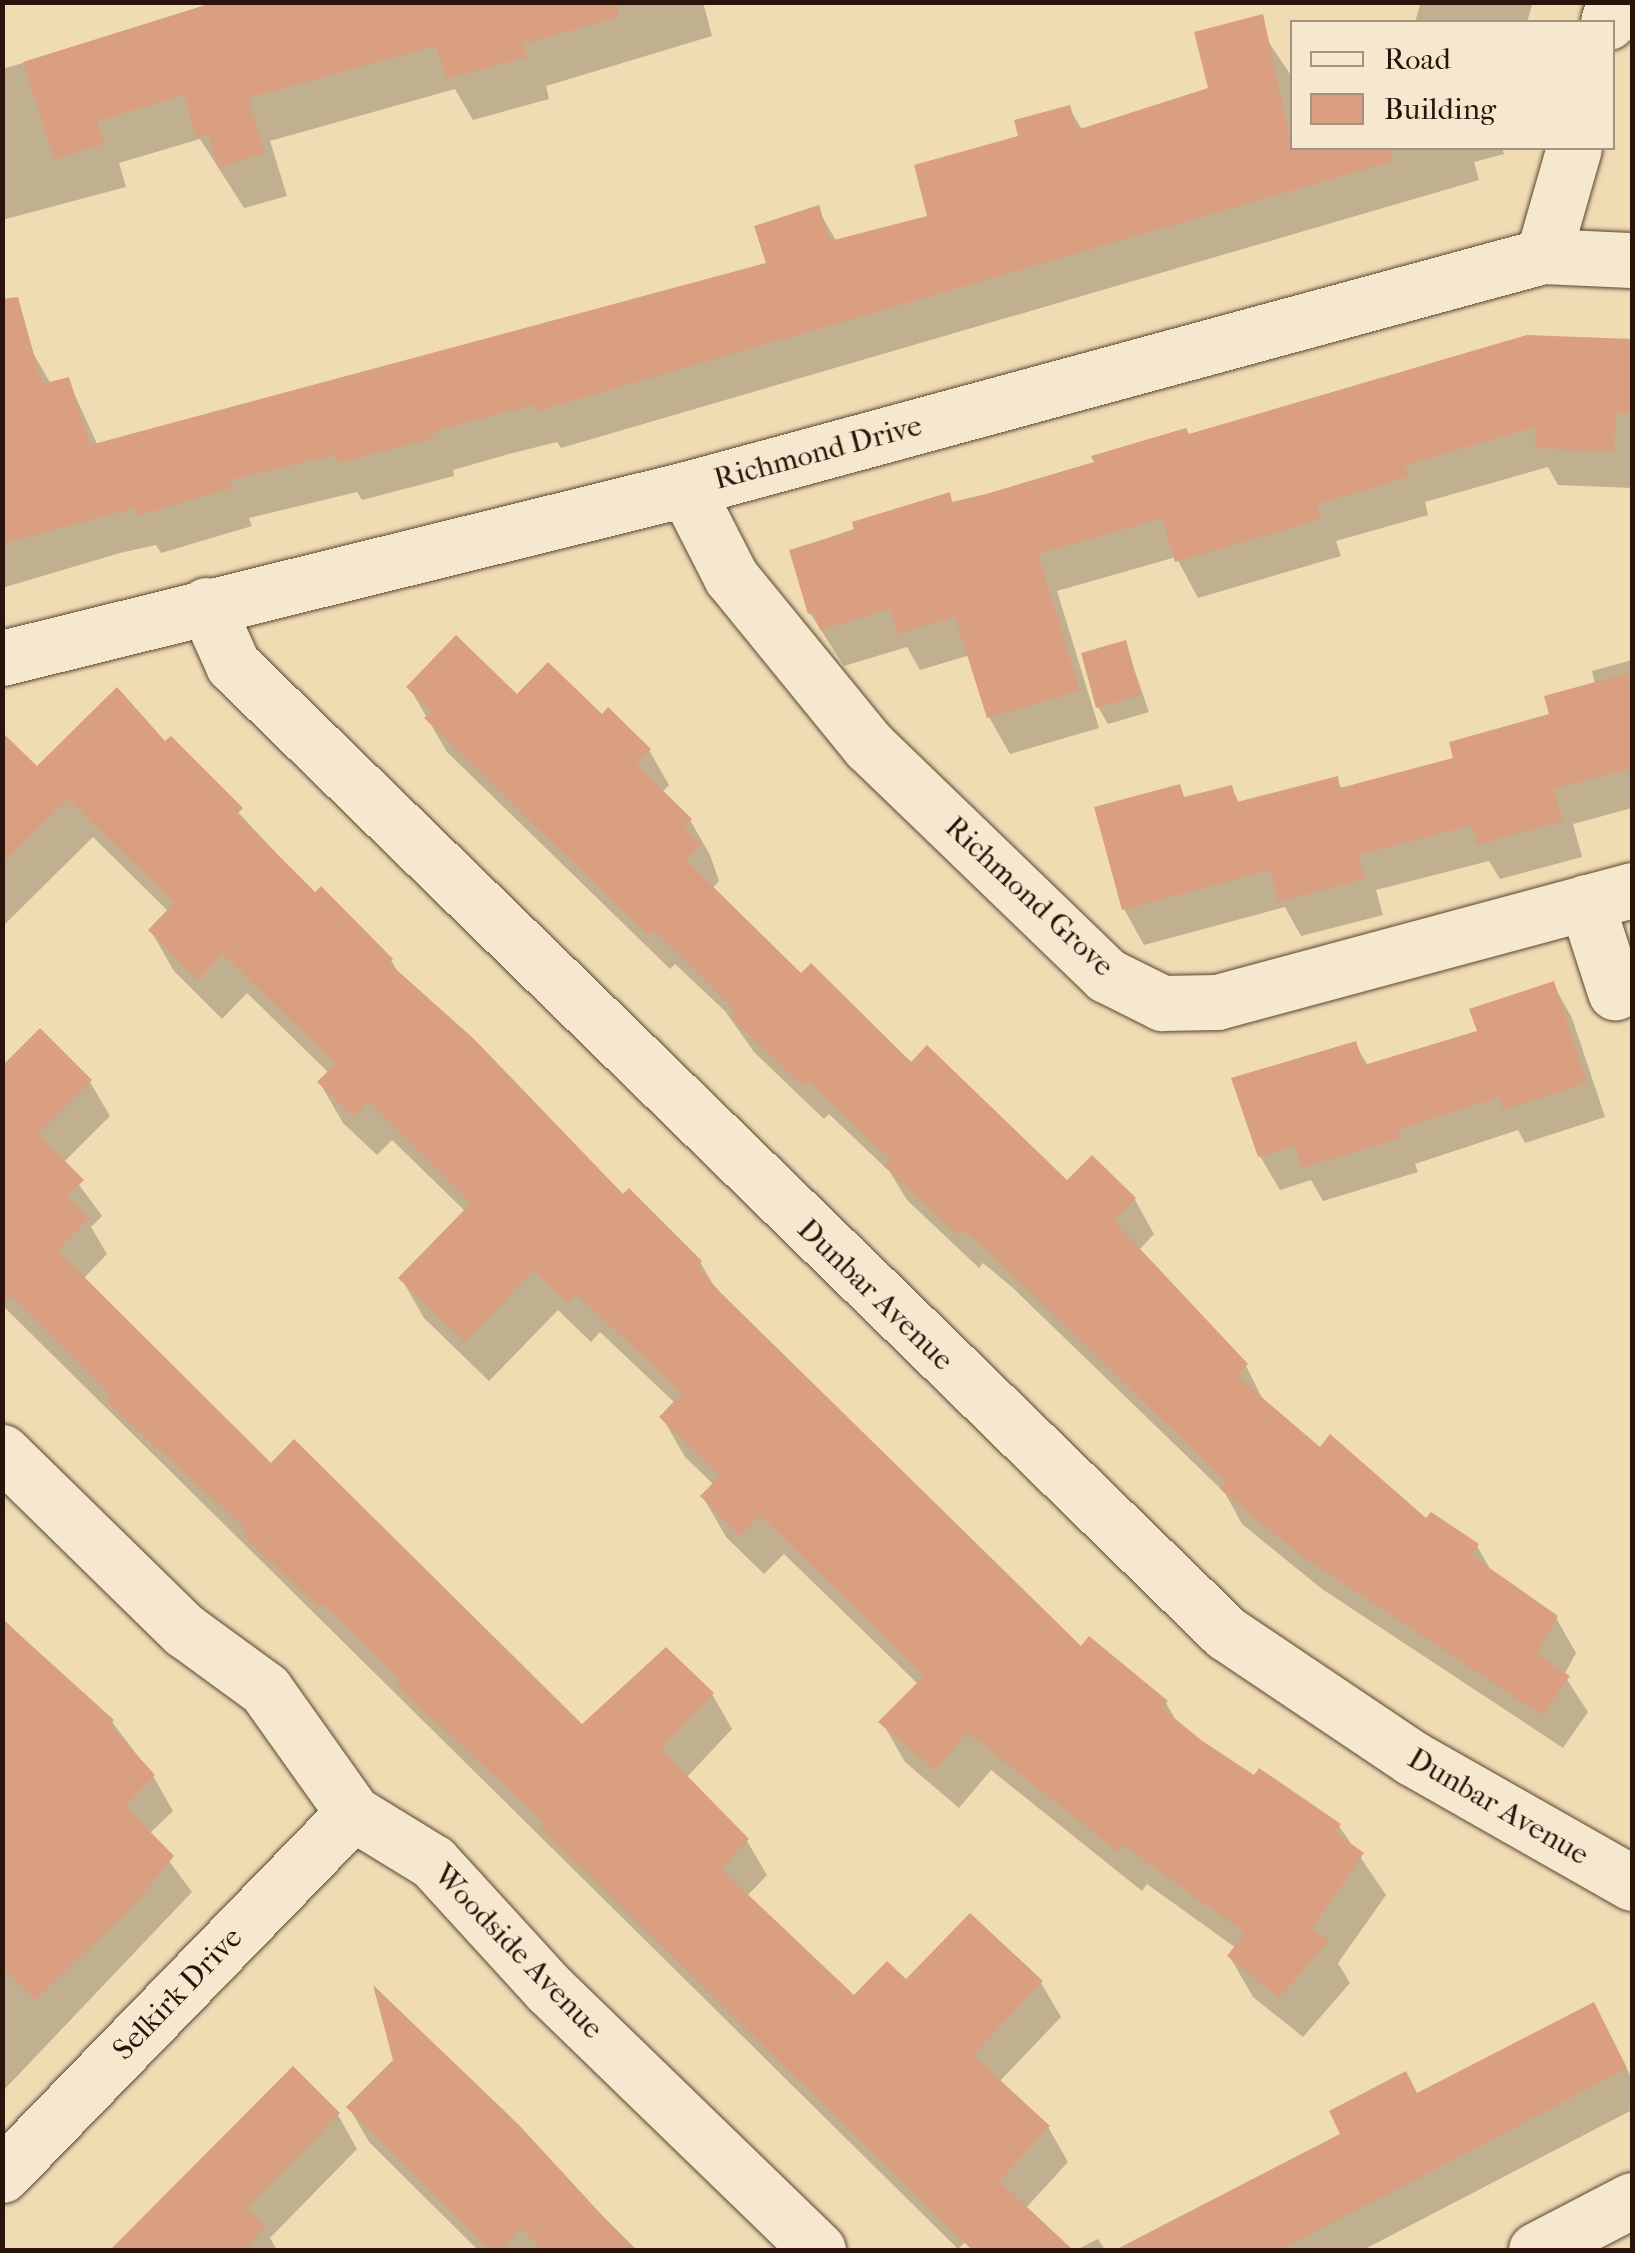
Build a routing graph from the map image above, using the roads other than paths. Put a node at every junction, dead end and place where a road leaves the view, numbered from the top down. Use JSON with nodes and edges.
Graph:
{"nodes":[{"id":1,"x":1573,"y":150,"type":"edge"},
{"id":2,"x":1543,"y":256,"type":"junction"},
{"id":3,"x":1632,"y":260,"type":"edge"},
{"id":4,"x":686,"y":490,"type":"junction"},
{"id":5,"x":206,"y":605,"type":"junction"},
{"id":6,"x":2,"y":658,"type":"edge"},
{"id":7,"x":1609,"y":896,"type":"edge"},
{"id":8,"x":1615,"y":992,"type":"dead end"},
{"id":9,"x":2,"y":1452,"type":"edge"},
{"id":10,"x":353,"y":1812,"type":"junction"},
{"id":11,"x":1632,"y":1882,"type":"edge"},
{"id":12,"x":2,"y":2175,"type":"edge"},
{"id":13,"x":1632,"y":2200,"type":"edge"},
{"id":14,"x":818,"y":2250,"type":"edge"},
{"id":15,"x":1536,"y":2250,"type":"edge"}],
"edges":[{"from":1,"to":2,"type":"street"},
{"from":2,"to":3,"type":"street","name":"Richmond Drive"},
{"from":2,"to":4,"type":"street","name":"Richmond Drive"},
{"from":4,"to":5,"type":"street","name":"Richmond Drive"},
{"from":4,"to":7,"type":"street","name":"Richmond Grove"},
{"from":5,"to":6,"type":"street","name":"Richmond Drive"},
{"from":5,"to":11,"type":"street","name":"Dunbar Avenue"},
{"from":7,"to":8,"type":"street"},
{"from":9,"to":10,"type":"street","name":"Woodside Avenue"},
{"from":10,"to":12,"type":"street","name":"Selkirk Drive"},
{"from":10,"to":14,"type":"street","name":"Woodside Avenue"},
{"from":13,"to":15,"type":"street"}]}
